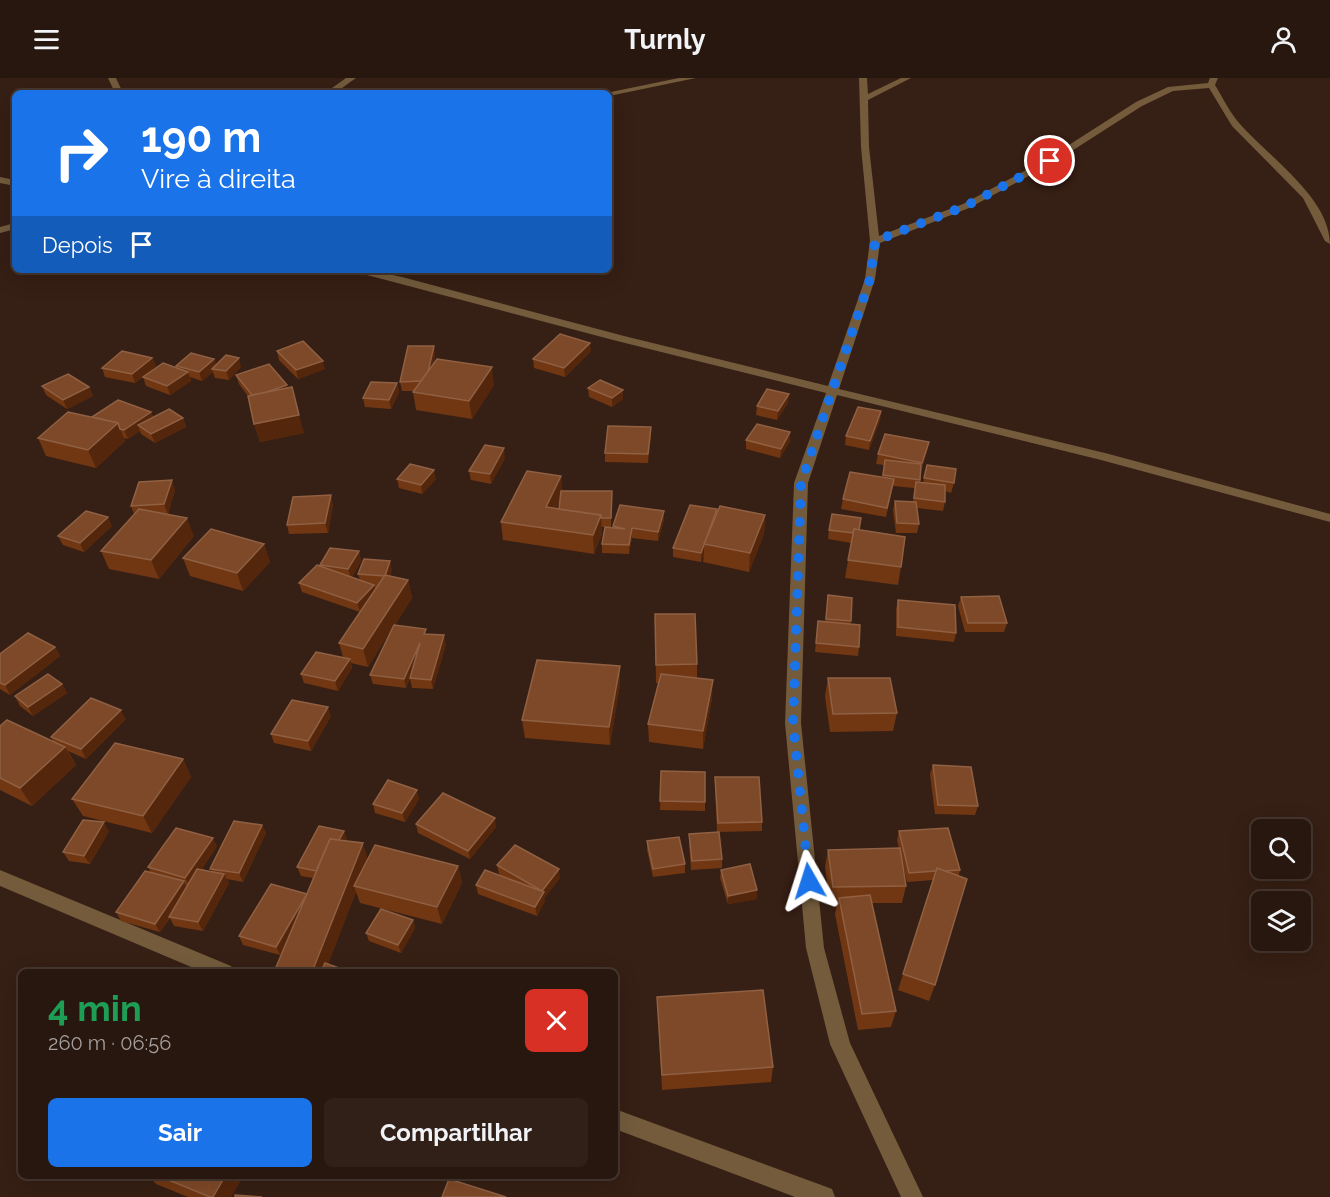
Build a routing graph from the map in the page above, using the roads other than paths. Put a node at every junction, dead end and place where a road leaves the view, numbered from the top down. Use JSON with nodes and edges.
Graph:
{"nodes":[{"id":1,"x":352,"y":78,"type":"edge"},
{"id":2,"x":692,"y":78,"type":"edge"},
{"id":3,"x":863,"y":78,"type":"edge"},
{"id":4,"x":907,"y":78,"type":"edge"},
{"id":5,"x":1213,"y":81,"type":"edge"},
{"id":6,"x":334,"y":90,"type":"edge"},
{"id":7,"x":612,"y":93,"type":"edge"},
{"id":8,"x":865,"y":98,"type":"junction"},
{"id":9,"x":875,"y":241,"type":"junction"},
{"id":10,"x":1330,"y":241,"type":"edge"},
{"id":11,"x":368,"y":273,"type":"edge"},
{"id":12,"x":833,"y":390,"type":"junction"},
{"id":13,"x":1330,"y":518,"type":"edge"},
{"id":14,"x":0,"y":878,"type":"edge"},
{"id":15,"x":217,"y":969,"type":"edge"},
{"id":16,"x":618,"y":1120,"type":"edge"},
{"id":17,"x":824,"y":1197,"type":"edge"},
{"id":18,"x":912,"y":1197,"type":"edge"}],
"edges":[{"from":1,"to":6,"type":"street"},
{"from":2,"to":7,"type":"street"},
{"from":3,"to":8,"type":"street"},
{"from":4,"to":8,"type":"street"},
{"from":5,"to":9,"type":"street"},
{"from":5,"to":10,"type":"street"},
{"from":8,"to":9,"type":"street"},
{"from":9,"to":12,"type":"street"},
{"from":11,"to":12,"type":"street"},
{"from":12,"to":13,"type":"street"},
{"from":12,"to":18,"type":"street"},
{"from":14,"to":15,"type":"street"},
{"from":16,"to":17,"type":"street"}]}
